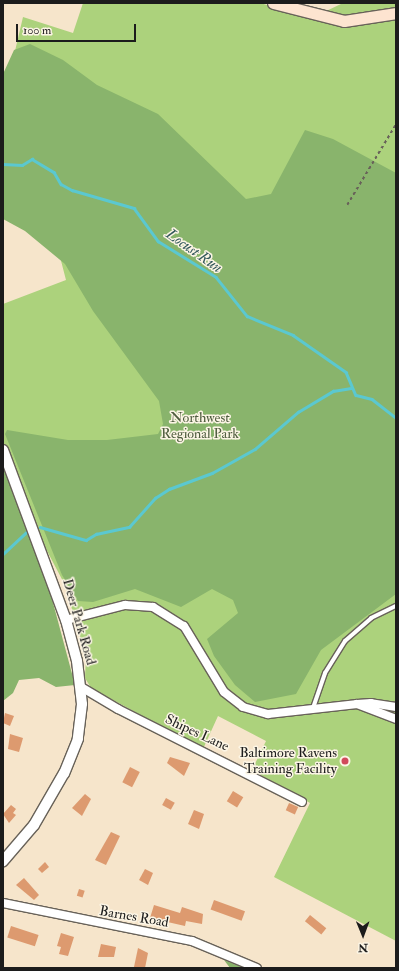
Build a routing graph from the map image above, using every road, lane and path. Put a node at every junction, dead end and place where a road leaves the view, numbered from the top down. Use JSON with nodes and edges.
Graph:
{"nodes":[{"id":1,"x":274,"y":3,"type":"edge"},
{"id":2,"x":396,"y":13,"type":"edge"},
{"id":3,"x":396,"y":124,"type":"edge"},
{"id":4,"x":347,"y":205,"type":"dead end"},
{"id":5,"x":3,"y":450,"type":"edge"},
{"id":6,"x":396,"y":606,"type":"edge"},
{"id":7,"x":66,"y":620,"type":"junction"},
{"id":8,"x":81,"y":687,"type":"junction"},
{"id":9,"x":357,"y":704,"type":"junction"},
{"id":10,"x":396,"y":707,"type":"edge"},
{"id":11,"x":313,"y":708,"type":"junction"},
{"id":12,"x":396,"y":719,"type":"edge"},
{"id":13,"x":302,"y":802,"type":"dead end"},
{"id":14,"x":3,"y":861,"type":"edge"},
{"id":15,"x":3,"y":904,"type":"edge"},
{"id":16,"x":257,"y":968,"type":"edge"}],
"edges":[{"from":1,"to":2,"type":"main road"},
{"from":3,"to":4,"type":"path"},
{"from":5,"to":7,"type":"street","name":"Deer Park Road"},
{"from":6,"to":11,"type":"lane"},
{"from":7,"to":8,"type":"street","name":"Deer Park Road"},
{"from":7,"to":11,"type":"street"},
{"from":8,"to":13,"type":"street","name":"Shipes Lane"},
{"from":8,"to":14,"type":"street","name":"Deer Park Road"},
{"from":9,"to":10,"type":"street"},
{"from":9,"to":11,"type":"street"},
{"from":9,"to":12,"type":"street"},
{"from":15,"to":16,"type":"street","name":"Barnes Road"}]}
